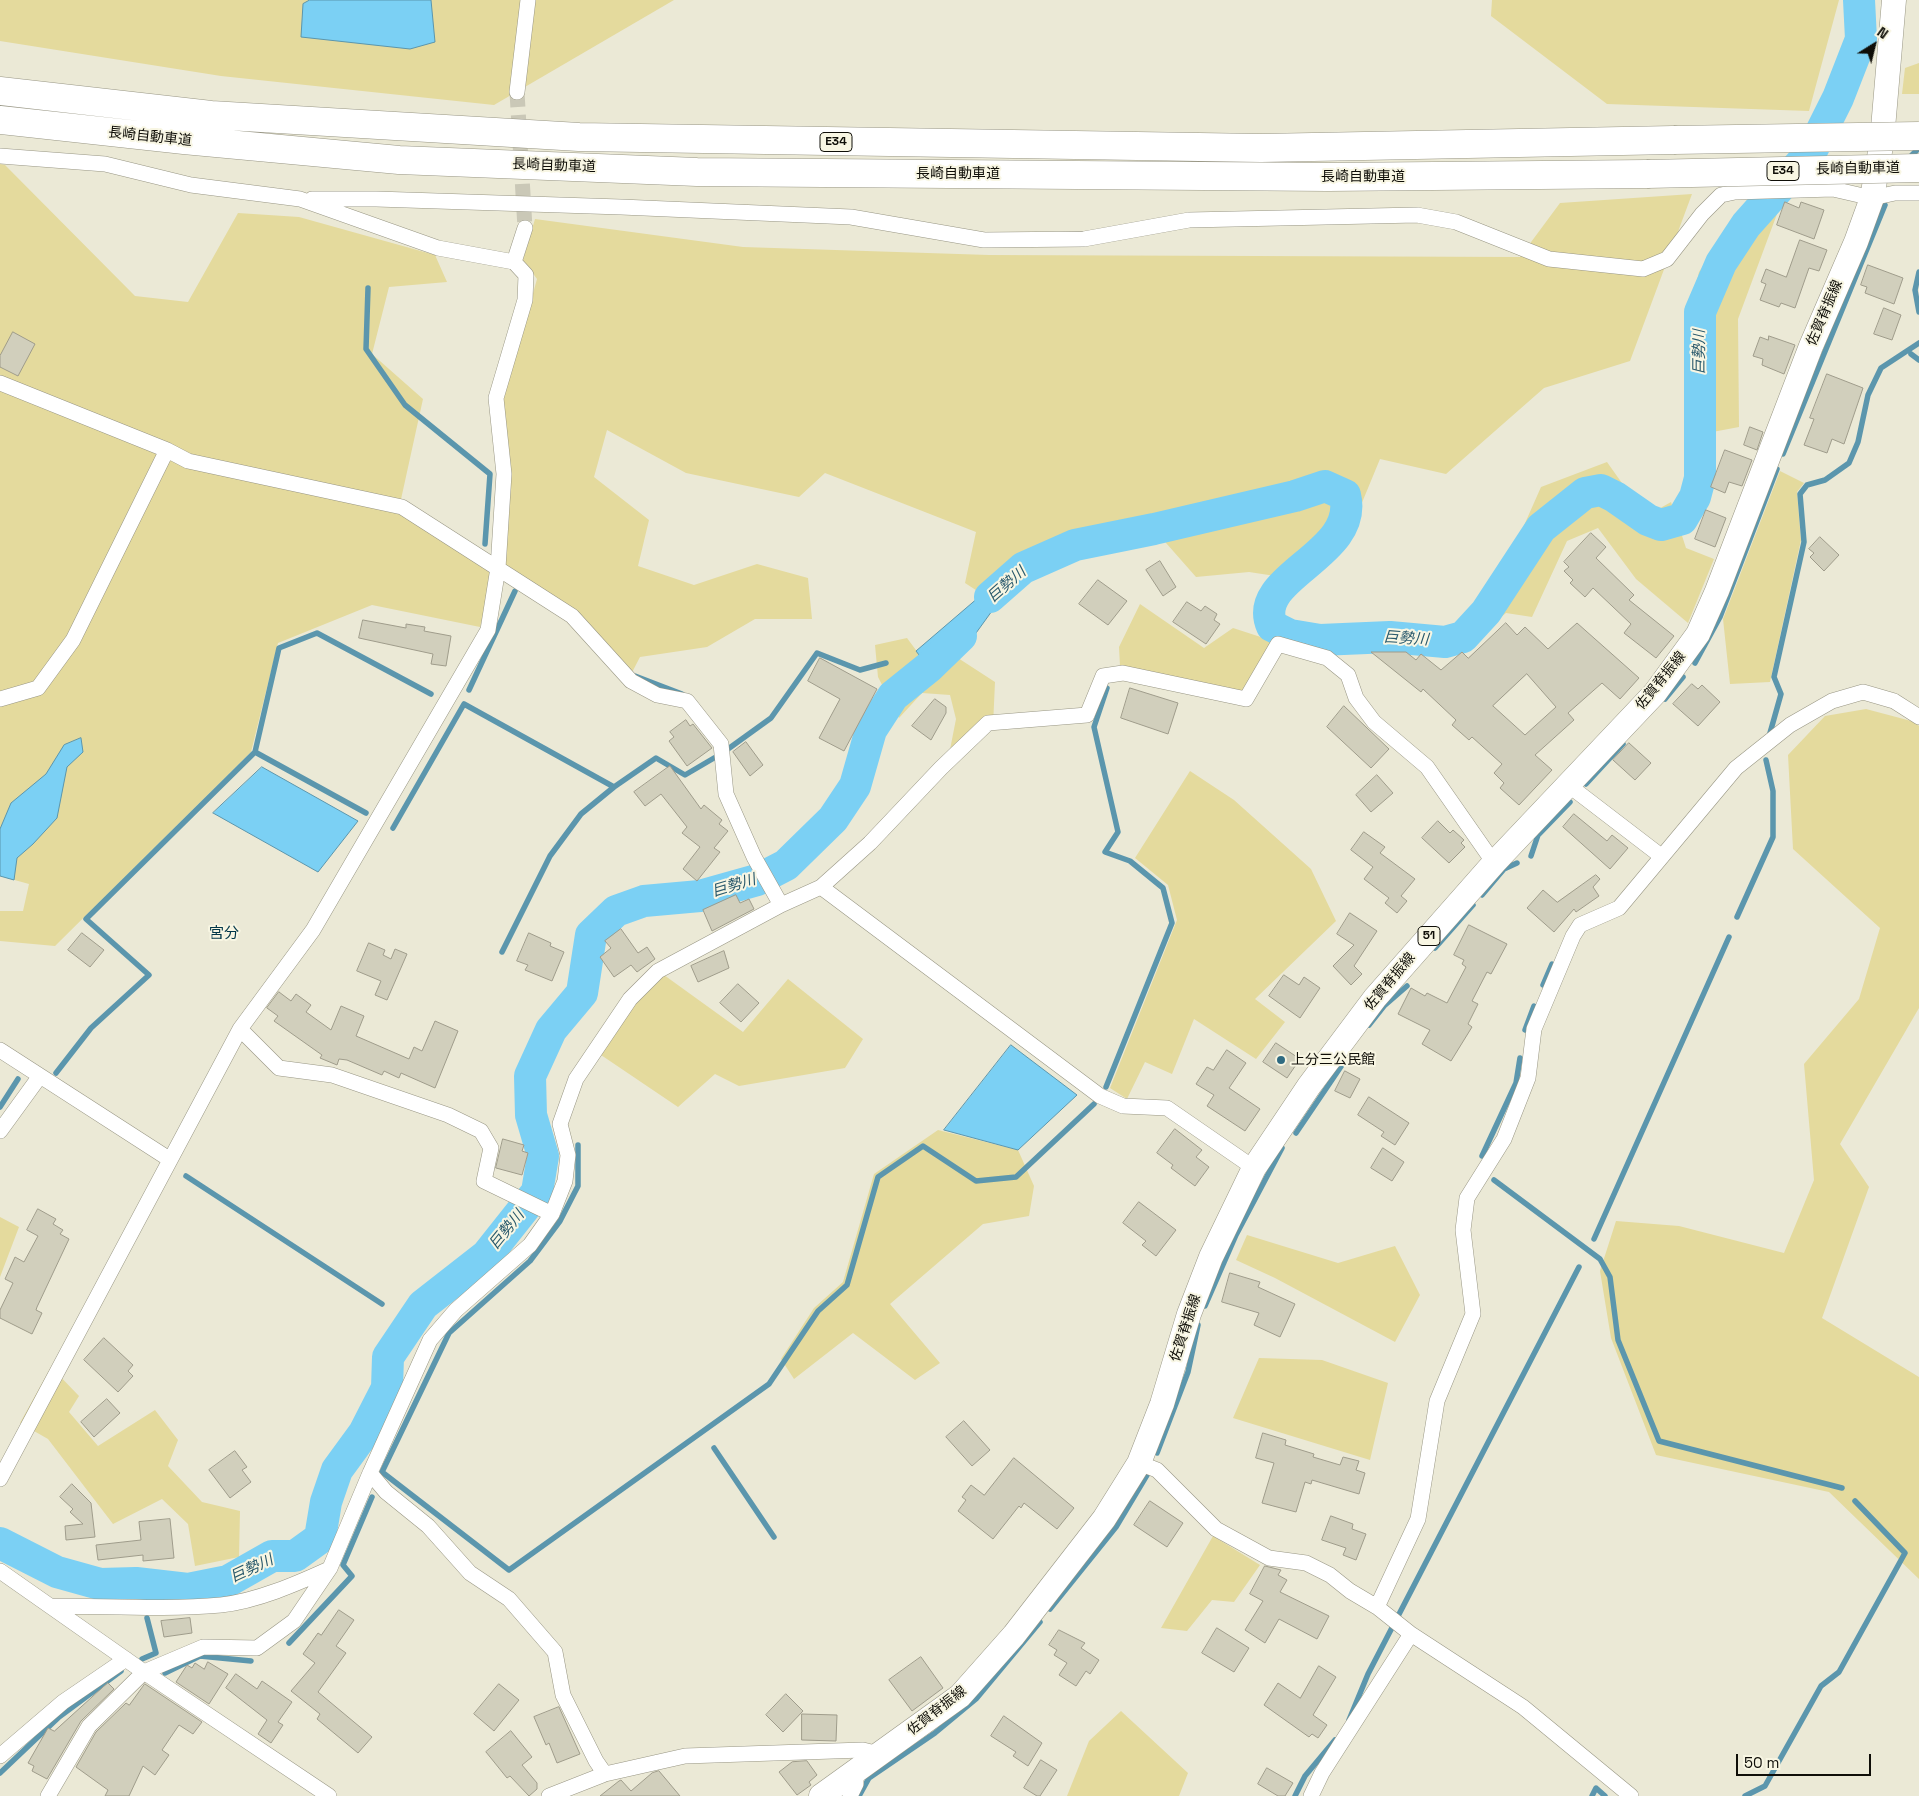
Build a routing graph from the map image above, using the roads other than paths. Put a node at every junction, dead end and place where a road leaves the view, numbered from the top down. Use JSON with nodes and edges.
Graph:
{"nodes":[{"id":1,"x":528,"y":0,"type":"edge"},
{"id":2,"x":1894,"y":0,"type":"edge"},
{"id":3,"x":0,"y":92,"type":"edge"},
{"id":4,"x":517,"y":92,"type":"tunnel mouth"},
{"id":5,"x":0,"y":120,"type":"edge"},
{"id":6,"x":1919,"y":134,"type":"edge"},
{"id":7,"x":1882,"y":140,"type":"junction"},
{"id":8,"x":0,"y":156,"type":"edge"},
{"id":9,"x":1919,"y":168,"type":"edge"},
{"id":10,"x":1919,"y":193,"type":"edge"},
{"id":11,"x":1872,"y":198,"type":"junction"},
{"id":12,"x":300,"y":199,"type":"junction"},
{"id":13,"x":525,"y":228,"type":"tunnel mouth"},
{"id":14,"x":514,"y":262,"type":"junction"},
{"id":15,"x":0,"y":383,"type":"edge"},
{"id":16,"x":167,"y":450,"type":"junction"},
{"id":17,"x":498,"y":568,"type":"junction"},
{"id":18,"x":0,"y":699,"type":"edge"},
{"id":19,"x":1919,"y":717,"type":"edge"},
{"id":20,"x":1567,"y":784,"type":"junction"},
{"id":21,"x":1661,"y":856,"type":"junction"},
{"id":22,"x":1494,"y":863,"type":"junction"},
{"id":23,"x":821,"y":887,"type":"junction"},
{"id":24,"x":778,"y":900,"type":"junction"},
{"id":25,"x":240,"y":1029,"type":"junction"},
{"id":26,"x":0,"y":1050,"type":"edge"},
{"id":27,"x":40,"y":1076,"type":"junction"},
{"id":28,"x":0,"y":1131,"type":"edge"},
{"id":29,"x":169,"y":1158,"type":"junction"},
{"id":30,"x":1254,"y":1168,"type":"junction"},
{"id":31,"x":552,"y":1214,"type":"junction"},
{"id":32,"x":1139,"y":1463,"type":"junction"},
{"id":33,"x":370,"y":1473,"type":"junction"},
{"id":34,"x":0,"y":1479,"type":"edge"},
{"id":35,"x":330,"y":1568,"type":"junction"},
{"id":36,"x":0,"y":1570,"type":"edge"},
{"id":37,"x":52,"y":1606,"type":"junction"},
{"id":38,"x":1382,"y":1611,"type":"junction"},
{"id":39,"x":1408,"y":1632,"type":"junction"},
{"id":40,"x":126,"y":1659,"type":"junction"},
{"id":41,"x":144,"y":1672,"type":"junction"},
{"id":42,"x":879,"y":1754,"type":"junction"},
{"id":43,"x":0,"y":1756,"type":"edge"},
{"id":44,"x":856,"y":1771,"type":"junction"},
{"id":45,"x":605,"y":1774,"type":"junction"},
{"id":46,"x":48,"y":1796,"type":"edge"},
{"id":47,"x":329,"y":1796,"type":"edge"},
{"id":48,"x":549,"y":1796,"type":"edge"},
{"id":49,"x":821,"y":1796,"type":"edge"},
{"id":50,"x":850,"y":1796,"type":"edge"},
{"id":51,"x":1311,"y":1796,"type":"edge"},
{"id":52,"x":1631,"y":1796,"type":"edge"}],
"edges":[{"from":1,"to":4,"type":"street"},
{"from":2,"to":7,"type":"main road","name":"佐賀脊振線","number":"51"},
{"from":3,"to":6,"type":"highway","name":"長崎自動車道","number":"E34","bridge":true},
{"from":5,"to":9,"type":"highway","name":"長崎自動車道","number":"E34","bridge":true},
{"from":6,"to":7,"type":"street"},
{"from":7,"to":11,"type":"main road","name":"佐賀脊振線","number":"51"},
{"from":8,"to":12,"type":"street"},
{"from":10,"to":11,"type":"street"},
{"from":11,"to":12,"type":"street"},
{"from":11,"to":20,"type":"main road","name":"佐賀脊振線","number":"51"},
{"from":12,"to":14,"type":"street"},
{"from":13,"to":14,"type":"street"},
{"from":14,"to":17,"type":"street"},
{"from":15,"to":16,"type":"street"},
{"from":16,"to":17,"type":"street"},
{"from":16,"to":18,"type":"street"},
{"from":17,"to":24,"type":"street"},
{"from":17,"to":25,"type":"street"},
{"from":19,"to":21,"type":"street"},
{"from":20,"to":21,"type":"street"},
{"from":20,"to":22,"type":"main road","name":"佐賀脊振線","number":"51"},
{"from":21,"to":38,"type":"street"},
{"from":22,"to":23,"type":"street"},
{"from":22,"to":30,"type":"main road","name":"佐賀脊振線","number":"51"},
{"from":23,"to":24,"type":"street"},
{"from":23,"to":30,"type":"street"},
{"from":24,"to":31,"type":"street"},
{"from":25,"to":29,"type":"street"},
{"from":25,"to":31,"type":"street"},
{"from":26,"to":27,"type":"street"},
{"from":27,"to":28,"type":"street"},
{"from":27,"to":29,"type":"street"},
{"from":29,"to":34,"type":"street"},
{"from":30,"to":32,"type":"main road","name":"佐賀脊振線","number":"51"},
{"from":31,"to":33,"type":"street"},
{"from":32,"to":38,"type":"street"},
{"from":32,"to":42,"type":"main road","name":"佐賀脊振線","number":"51"},
{"from":33,"to":35,"type":"street"},
{"from":33,"to":45,"type":"street"},
{"from":35,"to":37,"type":"street"},
{"from":35,"to":41,"type":"street"},
{"from":36,"to":37,"type":"street"},
{"from":37,"to":40,"type":"street"},
{"from":38,"to":39,"type":"street"},
{"from":39,"to":51,"type":"street"},
{"from":39,"to":52,"type":"street"},
{"from":40,"to":41,"type":"street"},
{"from":40,"to":43,"type":"street"},
{"from":41,"to":46,"type":"street"},
{"from":41,"to":47,"type":"street"},
{"from":42,"to":44,"type":"main road","name":"佐賀脊振線","number":"51"},
{"from":42,"to":45,"type":"street"},
{"from":44,"to":49,"type":"main road","name":"佐賀脊振線","number":"51"},
{"from":44,"to":50,"type":"street"},
{"from":45,"to":48,"type":"street"}]}
